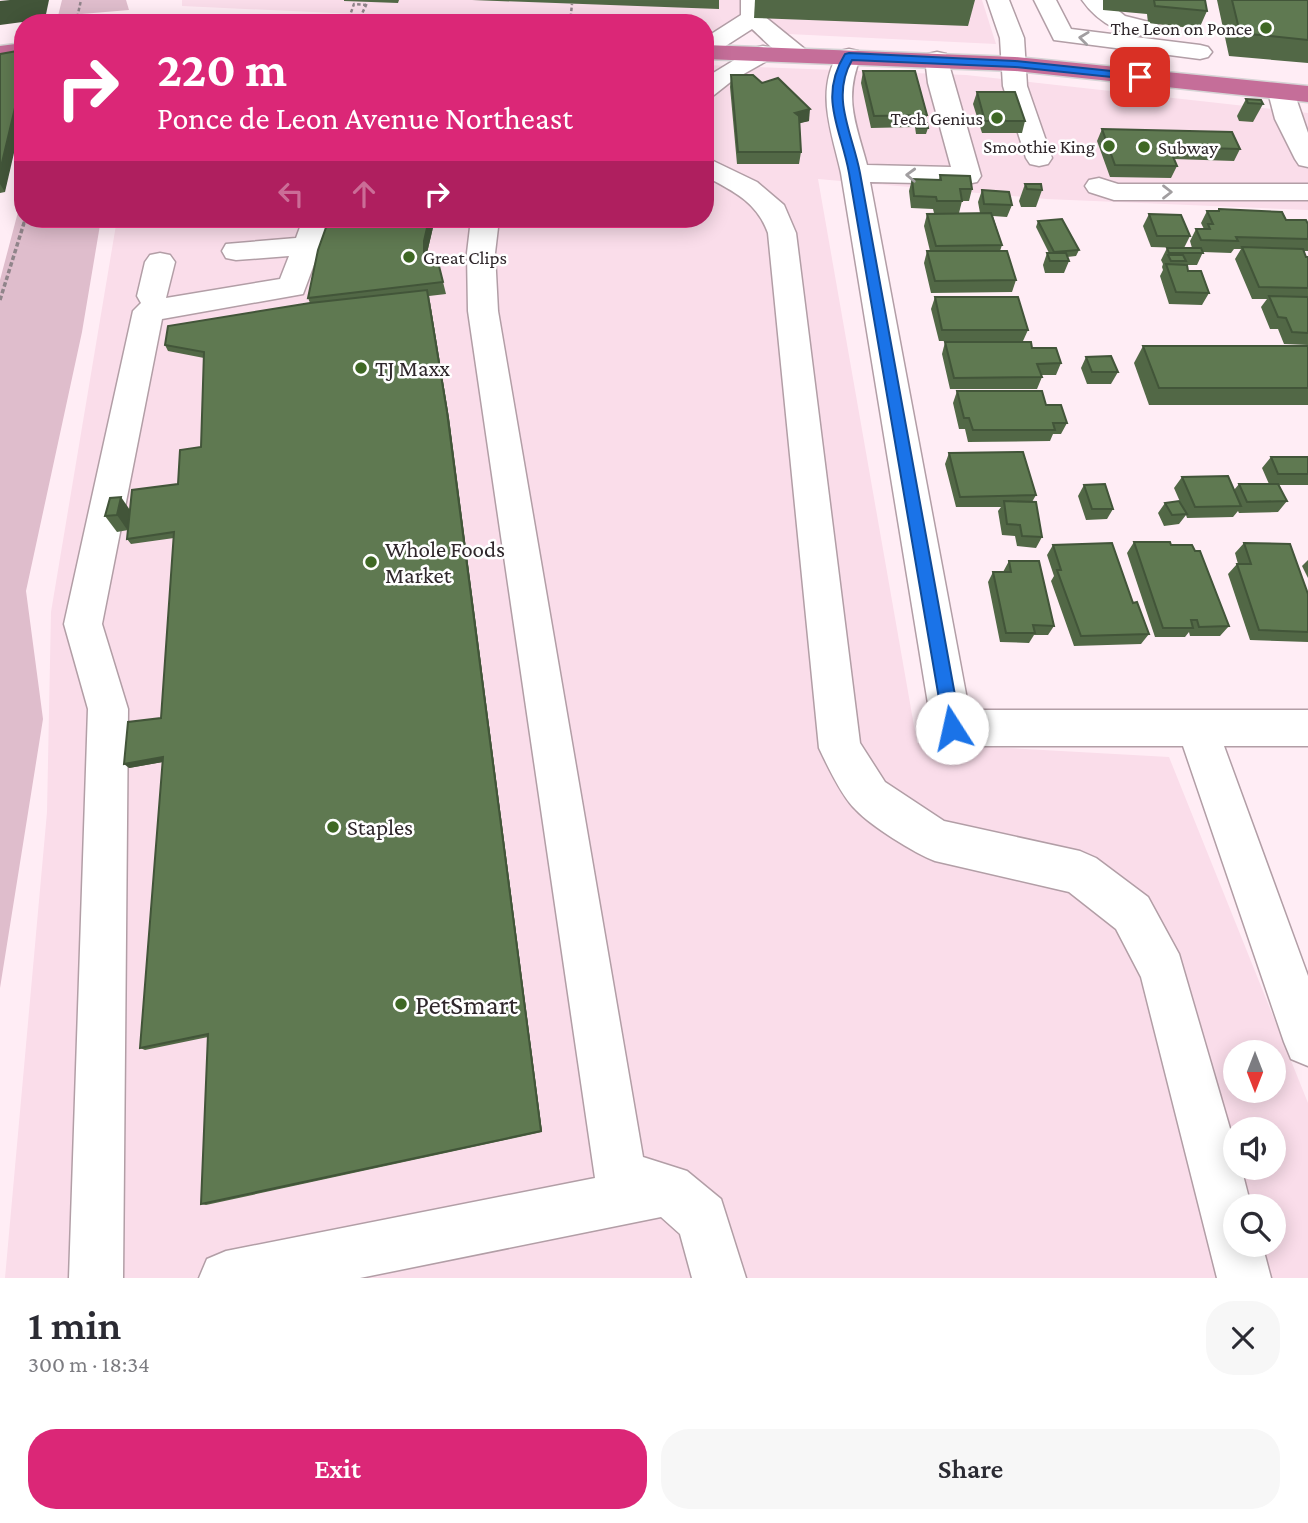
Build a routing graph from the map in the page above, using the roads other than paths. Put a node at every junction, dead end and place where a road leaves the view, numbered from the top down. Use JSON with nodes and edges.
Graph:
{"nodes":[{"id":1,"x":998,"y":0,"type":"edge"},
{"id":2,"x":1045,"y":0,"type":"edge"},
{"id":3,"x":1093,"y":0,"type":"edge"},
{"id":4,"x":753,"y":9,"type":"edge"},
{"id":5,"x":1192,"y":38,"type":"junction"},
{"id":6,"x":714,"y":42,"type":"edge"},
{"id":7,"x":714,"y":50,"type":"edge"},
{"id":8,"x":763,"y":53,"type":"junction"},
{"id":9,"x":797,"y":55,"type":"junction"},
{"id":10,"x":849,"y":56,"type":"junction"},
{"id":11,"x":937,"y":59,"type":"junction"},
{"id":12,"x":1015,"y":64,"type":"junction"},
{"id":13,"x":714,"y":83,"type":"edge"},
{"id":14,"x":1215,"y":85,"type":"junction"},
{"id":15,"x":1281,"y":92,"type":"junction"},
{"id":16,"x":1308,"y":94,"type":"edge"},
{"id":17,"x":1306,"y":152,"type":"edge"},
{"id":18,"x":852,"y":158,"type":"junction"},
{"id":19,"x":1039,"y":158,"type":"dead end"},
{"id":20,"x":714,"y":170,"type":"edge"},
{"id":21,"x":1099,"y":186,"type":"dead end"},
{"id":22,"x":1308,"y":192,"type":"edge"},
{"id":23,"x":484,"y":228,"type":"edge"},
{"id":24,"x":312,"y":232,"type":"edge"},
{"id":25,"x":236,"y":251,"type":"dead end"},
{"id":26,"x":160,"y":262,"type":"dead end"},
{"id":27,"x":152,"y":296,"type":"dead end"},
{"id":28,"x":1197,"y":728,"type":"junction"},
{"id":29,"x":1308,"y":728,"type":"edge"},
{"id":30,"x":1308,"y":1042,"type":"edge"},
{"id":31,"x":669,"y":1189,"type":"junction"},
{"id":32,"x":96,"y":1278,"type":"edge"},
{"id":33,"x":226,"y":1278,"type":"edge"},
{"id":34,"x":719,"y":1278,"type":"edge"},
{"id":35,"x":1244,"y":1278,"type":"edge"}],
"edges":[{"from":1,"to":12,"type":"street"},
{"from":5,"to":2,"type":"street","one_way":true},
{"from":3,"to":5,"type":"street"},
{"from":4,"to":6,"type":"street"},
{"from":4,"to":9,"type":"street"},
{"from":5,"to":14,"type":"street"},
{"from":7,"to":8,"type":"highway"},
{"from":8,"to":9,"type":"highway"},
{"from":8,"to":13,"type":"street"},
{"from":9,"to":10,"type":"highway"},
{"from":10,"to":11,"type":"highway"},
{"from":10,"to":18,"type":"street"},
{"from":11,"to":12,"type":"highway"},
{"from":11,"to":18,"type":"street","one_way":true},
{"from":12,"to":14,"type":"highway"},
{"from":12,"to":19,"type":"street"},
{"from":14,"to":15,"type":"highway"},
{"from":15,"to":16,"type":"highway"},
{"from":15,"to":17,"type":"street"},
{"from":18,"to":28,"type":"street"},
{"from":20,"to":35,"type":"street"},
{"from":21,"to":22,"type":"street","one_way":true},
{"from":23,"to":31,"type":"street"},
{"from":24,"to":25,"type":"street"},
{"from":24,"to":32,"type":"street"},
{"from":26,"to":27,"type":"street"},
{"from":28,"to":29,"type":"street"},
{"from":28,"to":30,"type":"street"},
{"from":31,"to":33,"type":"street"},
{"from":31,"to":34,"type":"street"}]}
